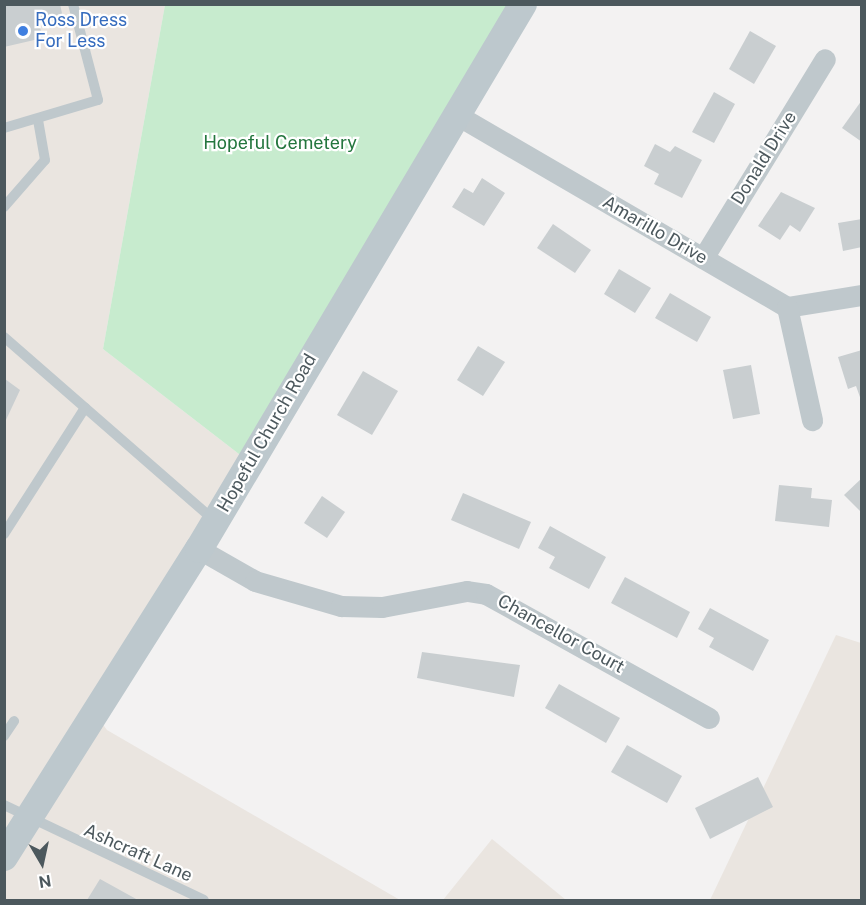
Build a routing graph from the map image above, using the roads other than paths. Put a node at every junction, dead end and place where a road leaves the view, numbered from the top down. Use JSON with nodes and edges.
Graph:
{"nodes":[{"id":1,"x":73,"y":4,"type":"edge"},
{"id":2,"x":523,"y":4,"type":"edge"},
{"id":3,"x":825,"y":59,"type":"dead end"},
{"id":4,"x":457,"y":115,"type":"junction"},
{"id":5,"x":38,"y":120,"type":"junction"},
{"id":6,"x":4,"y":129,"type":"edge"},
{"id":7,"x":4,"y":207,"type":"edge"},
{"id":8,"x":703,"y":258,"type":"junction"},
{"id":9,"x":861,"y":296,"type":"edge"},
{"id":10,"x":787,"y":307,"type":"junction"},
{"id":11,"x":4,"y":338,"type":"edge"},
{"id":12,"x":85,"y":408,"type":"junction"},
{"id":13,"x":812,"y":420,"type":"dead end"},
{"id":14,"x":215,"y":521,"type":"junction"},
{"id":15,"x":4,"y":534,"type":"edge"},
{"id":16,"x":199,"y":549,"type":"junction"},
{"id":17,"x":709,"y":718,"type":"dead end"},
{"id":18,"x":14,"y":721,"type":"dead end"},
{"id":19,"x":4,"y":735,"type":"edge"},
{"id":20,"x":16,"y":812,"type":"edge"},
{"id":21,"x":4,"y":857,"type":"edge"},
{"id":22,"x":204,"y":900,"type":"edge"}],
"edges":[{"from":1,"to":5,"type":"lane"},
{"from":2,"to":4,"type":"main road","name":"Hopeful Church Road"},
{"from":3,"to":8,"type":"street","name":"Donald Drive"},
{"from":4,"to":8,"type":"street","name":"Amarillo Drive"},
{"from":4,"to":14,"type":"main road","name":"Hopeful Church Road"},
{"from":5,"to":6,"type":"lane"},
{"from":5,"to":7,"type":"lane"},
{"from":8,"to":10,"type":"street","name":"Amarillo Drive"},
{"from":9,"to":10,"type":"street"},
{"from":10,"to":13,"type":"street"},
{"from":11,"to":12,"type":"lane"},
{"from":12,"to":14,"type":"lane"},
{"from":12,"to":15,"type":"lane"},
{"from":14,"to":16,"type":"main road","name":"Hopeful Church Road"},
{"from":16,"to":17,"type":"street","name":"Chancellor Court"},
{"from":16,"to":20,"type":"main road","name":"Hopeful Church Road"},
{"from":18,"to":19,"type":"lane"},
{"from":20,"to":21,"type":"main road","name":"Hopeful Church Road"},
{"from":20,"to":22,"type":"lane","name":"Ashcraft Lane"}]}
